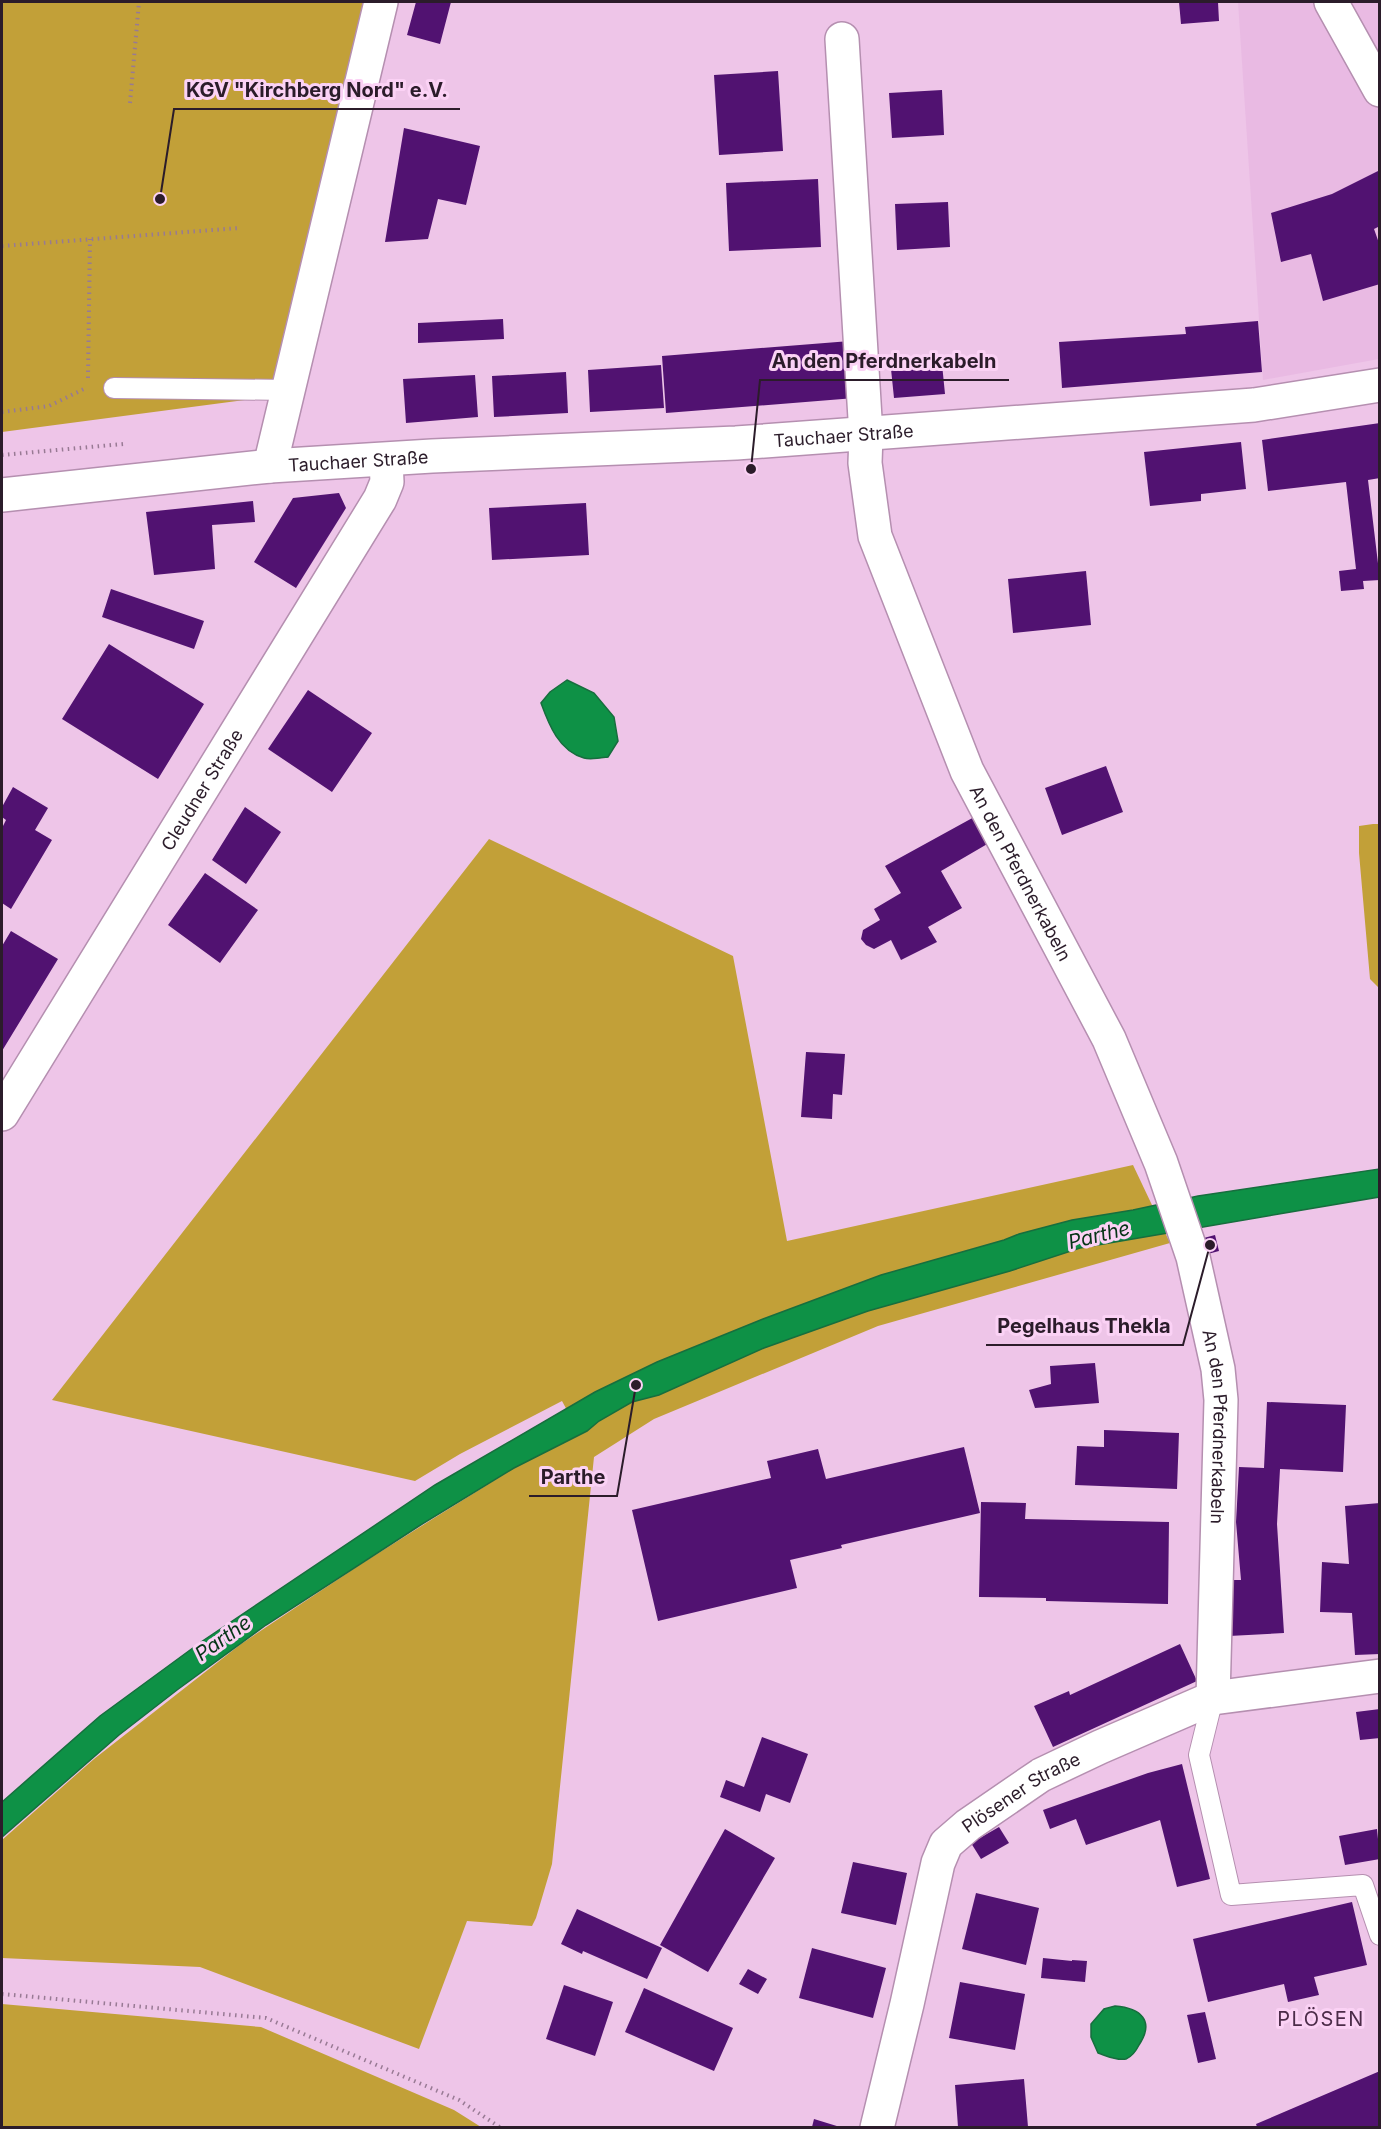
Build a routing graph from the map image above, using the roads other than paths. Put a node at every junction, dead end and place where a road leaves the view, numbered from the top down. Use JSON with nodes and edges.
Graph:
{"nodes":[{"id":1,"x":381,"y":2,"type":"edge"},
{"id":2,"x":1331,"y":2,"type":"edge"},
{"id":3,"x":842,"y":39,"type":"dead end"},
{"id":4,"x":1380,"y":90,"type":"edge"},
{"id":5,"x":1380,"y":385,"type":"edge"},
{"id":6,"x":114,"y":388,"type":"dead end"},
{"id":7,"x":288,"y":390,"type":"junction"},
{"id":8,"x":866,"y":435,"type":"junction"},
{"id":9,"x":386,"y":460,"type":"junction"},
{"id":10,"x":270,"y":466,"type":"junction"},
{"id":11,"x":2,"y":495,"type":"edge"},
{"id":12,"x":2,"y":1114,"type":"edge"},
{"id":13,"x":1380,"y":1676,"type":"edge"},
{"id":14,"x":1213,"y":1698,"type":"junction"},
{"id":15,"x":1380,"y":1935,"type":"edge"},
{"id":16,"x":877,"y":2127,"type":"edge"}],
"edges":[{"from":1,"to":7,"type":"street","name":"Tauchaer Straße"},
{"from":2,"to":4,"type":"street"},
{"from":3,"to":8,"type":"street","name":"An den Pferdnerkabeln"},
{"from":5,"to":8,"type":"street","name":"Tauchaer Straße"},
{"from":6,"to":7,"type":"lane"},
{"from":7,"to":10,"type":"street","name":"Tauchaer Straße"},
{"from":8,"to":9,"type":"street","name":"Tauchaer Straße"},
{"from":8,"to":14,"type":"street","name":"An den Pferdnerkabeln"},
{"from":9,"to":10,"type":"street","name":"Tauchaer Straße"},
{"from":9,"to":12,"type":"street","name":"Cleudner Straße"},
{"from":10,"to":11,"type":"street","name":"Tauchaer Straße"},
{"from":13,"to":14,"type":"street","name":"Plösener Straße"},
{"from":14,"to":15,"type":"lane"},
{"from":14,"to":16,"type":"street","name":"Plösener Straße"}]}
